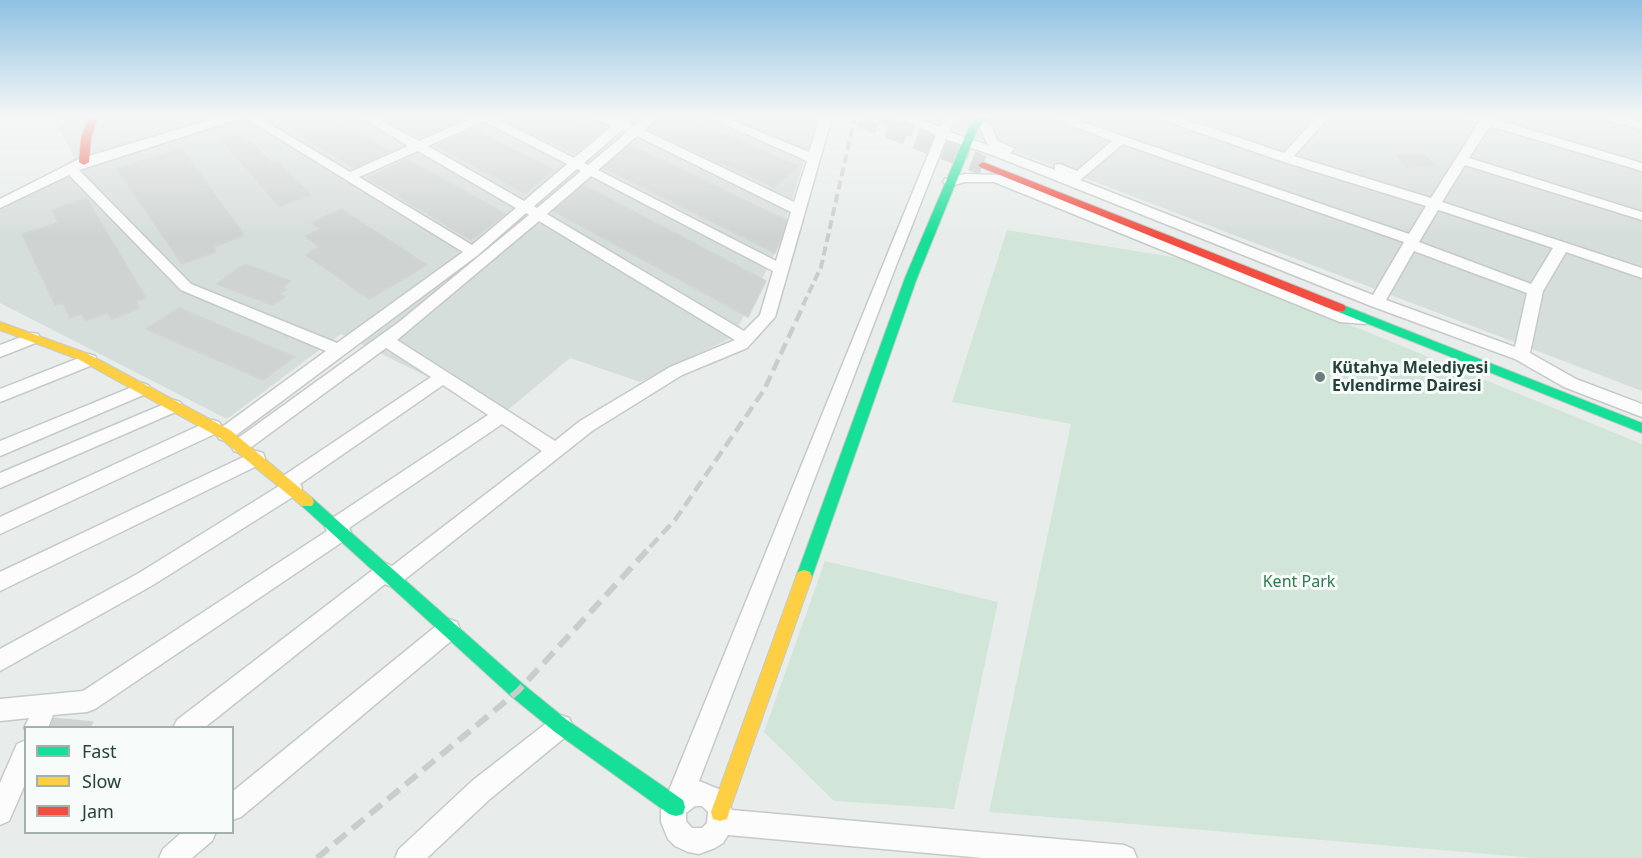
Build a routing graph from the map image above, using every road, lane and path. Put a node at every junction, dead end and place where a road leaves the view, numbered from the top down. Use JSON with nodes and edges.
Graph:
{"nodes":[{"id":1,"x":80,"y":157,"type":"edge"},
{"id":2,"x":103,"y":157,"type":"edge"},
{"id":3,"x":316,"y":157,"type":"edge"},
{"id":4,"x":393,"y":157,"type":"edge"},
{"id":5,"x":437,"y":157,"type":"edge"},
{"id":6,"x":566,"y":157,"type":"edge"},
{"id":7,"x":583,"y":157,"type":"edge"},
{"id":8,"x":601,"y":157,"type":"edge"},
{"id":9,"x":694,"y":157,"type":"edge"},
{"id":10,"x":809,"y":157,"type":"edge"},
{"id":11,"x":933,"y":157,"type":"edge"},
{"id":12,"x":963,"y":157,"type":"edge"},
{"id":13,"x":972,"y":157,"type":"tunnel mouth"},
{"id":14,"x":979,"y":157,"type":"tunnel mouth"},
{"id":15,"x":980,"y":157,"type":"tunnel mouth"},
{"id":16,"x":1030,"y":157,"type":"edge"},
{"id":17,"x":1101,"y":157,"type":"edge"},
{"id":18,"x":1173,"y":157,"type":"edge"},
{"id":19,"x":1463,"y":157,"type":"edge"},
{"id":20,"x":1607,"y":157,"type":"edge"},
{"id":21,"x":1286,"y":158,"type":"edge"},
{"id":22,"x":814,"y":159,"type":"joint"},
{"id":23,"x":1461,"y":160,"type":"junction"},
{"id":24,"x":576,"y":162,"type":"junction"},
{"id":25,"x":78,"y":165,"type":"junction"},
{"id":26,"x":983,"y":165,"type":"tunnel mouth"},
{"id":27,"x":1642,"y":168,"type":"edge"},
{"id":28,"x":590,"y":170,"type":"junction"},
{"id":29,"x":349,"y":177,"type":"junction"},
{"id":30,"x":996,"y":178,"type":"junction"},
{"id":31,"x":950,"y":182,"type":"junction"},
{"id":32,"x":0,"y":204,"type":"edge"},
{"id":33,"x":1434,"y":204,"type":"junction"},
{"id":34,"x":799,"y":210,"type":"junction"},
{"id":35,"x":531,"y":211,"type":"junction"},
{"id":36,"x":1642,"y":216,"type":"edge"},
{"id":37,"x":1411,"y":242,"type":"junction"},
{"id":38,"x":1562,"y":246,"type":"junction"},
{"id":39,"x":472,"y":252,"type":"junction"},
{"id":40,"x":781,"y":268,"type":"junction"},
{"id":41,"x":1642,"y":273,"type":"edge"},
{"id":42,"x":1534,"y":291,"type":"junction"},
{"id":43,"x":1377,"y":302,"type":"junction"},
{"id":44,"x":1365,"y":319,"type":"junction"},
{"id":45,"x":0,"y":326,"type":"edge"},
{"id":46,"x":32,"y":338,"type":"junction"},
{"id":47,"x":746,"y":339,"type":"junction"},
{"id":48,"x":386,"y":340,"type":"junction"},
{"id":49,"x":338,"y":350,"type":"junction"},
{"id":50,"x":0,"y":351,"type":"edge"},
{"id":51,"x":1521,"y":355,"type":"junction"},
{"id":52,"x":89,"y":360,"type":"junction"},
{"id":53,"x":443,"y":377,"type":"junction"},
{"id":54,"x":1570,"y":383,"type":"junction"},
{"id":55,"x":142,"y":389,"type":"junction"},
{"id":56,"x":0,"y":396,"type":"edge"},
{"id":57,"x":174,"y":406,"type":"junction"},
{"id":58,"x":1642,"y":411,"type":"edge"},
{"id":59,"x":502,"y":415,"type":"junction"},
{"id":60,"x":1642,"y":428,"type":"edge"},
{"id":61,"x":219,"y":431,"type":"junction"},
{"id":62,"x":0,"y":449,"type":"edge"},
{"id":63,"x":555,"y":450,"type":"junction"},
{"id":64,"x":248,"y":452,"type":"junction"},
{"id":65,"x":0,"y":481,"type":"edge"},
{"id":66,"x":289,"y":486,"type":"junction"},
{"id":67,"x":0,"y":526,"type":"edge"},
{"id":68,"x":338,"y":530,"type":"junction"},
{"id":69,"x":389,"y":575,"type":"junction"},
{"id":70,"x":0,"y":582,"type":"edge"},
{"id":71,"x":449,"y":629,"type":"junction"},
{"id":72,"x":0,"y":661,"type":"edge"},
{"id":73,"x":46,"y":705,"type":"junction"},
{"id":74,"x":0,"y":710,"type":"edge"},
{"id":75,"x":37,"y":726,"type":"edge"},
{"id":76,"x":187,"y":726,"type":"edge"},
{"id":77,"x":561,"y":726,"type":"junction"},
{"id":78,"x":24,"y":757,"type":"edge"},
{"id":79,"x":677,"y":805,"type":"junction"},
{"id":80,"x":234,"y":806,"type":"edge"},
{"id":81,"x":0,"y":812,"type":"edge"},
{"id":82,"x":720,"y":817,"type":"junction"},
{"id":83,"x":201,"y":834,"type":"edge"},
{"id":84,"x":700,"y":850,"type":"edge"},
{"id":85,"x":172,"y":858,"type":"edge"},
{"id":86,"x":408,"y":858,"type":"edge"},
{"id":87,"x":1124,"y":858,"type":"edge"}],
"edges":[{"from":1,"to":25,"type":"street"},
{"from":2,"to":25,"type":"street"},
{"from":3,"to":29,"type":"street"},
{"from":4,"to":29,"type":"street"},
{"from":5,"to":35,"type":"street"},
{"from":6,"to":24,"type":"street"},
{"from":7,"to":24,"type":"street"},
{"from":8,"to":28,"type":"street"},
{"from":9,"to":34,"type":"street"},
{"from":10,"to":22,"type":"street"},
{"from":11,"to":79,"type":"street"},
{"from":12,"to":31,"type":"street"},
{"from":13,"to":30,"type":"street"},
{"from":14,"to":54,"type":"street"},
{"from":15,"to":43,"type":"street"},
{"from":16,"to":17,"type":"street"},
{"from":18,"to":37,"type":"street"},
{"from":19,"to":23,"type":"street"},
{"from":20,"to":27,"type":"street"},
{"from":21,"to":33,"type":"street"},
{"from":22,"to":34,"type":"street"},
{"from":23,"to":33,"type":"street"},
{"from":23,"to":36,"type":"street"},
{"from":24,"to":28,"type":"street"},
{"from":24,"to":35,"type":"street"},
{"from":25,"to":32,"type":"street"},
{"from":25,"to":49,"type":"street"},
{"from":26,"to":44,"type":"street"},
{"from":28,"to":35,"type":"street"},
{"from":28,"to":40,"type":"street"},
{"from":29,"to":39,"type":"street"},
{"from":30,"to":31,"type":"street"},
{"from":30,"to":44,"type":"street"},
{"from":31,"to":82,"type":"street"},
{"from":33,"to":37,"type":"street"},
{"from":33,"to":38,"type":"street"},
{"from":34,"to":40,"type":"street"},
{"from":35,"to":39,"type":"street"},
{"from":35,"to":47,"type":"street"},
{"from":35,"to":48,"type":"street"},
{"from":37,"to":42,"type":"street"},
{"from":37,"to":43,"type":"street"},
{"from":38,"to":41,"type":"street"},
{"from":38,"to":42,"type":"street"},
{"from":39,"to":49,"type":"street"},
{"from":40,"to":47,"type":"street"},
{"from":42,"to":51,"type":"street"},
{"from":43,"to":51,"type":"street"},
{"from":44,"to":60,"type":"street"},
{"from":45,"to":46,"type":"street"},
{"from":46,"to":50,"type":"street"},
{"from":46,"to":52,"type":"street"},
{"from":47,"to":63,"type":"street"},
{"from":48,"to":53,"type":"street"},
{"from":48,"to":64,"type":"street"},
{"from":49,"to":61,"type":"street"},
{"from":51,"to":54,"type":"street"},
{"from":52,"to":55,"type":"street"},
{"from":52,"to":56,"type":"street"},
{"from":53,"to":59,"type":"street"},
{"from":53,"to":66,"type":"street"},
{"from":54,"to":58,"type":"street"},
{"from":55,"to":57,"type":"street"},
{"from":55,"to":62,"type":"street"},
{"from":57,"to":61,"type":"street"},
{"from":57,"to":65,"type":"street"},
{"from":59,"to":63,"type":"street"},
{"from":59,"to":68,"type":"street"},
{"from":61,"to":64,"type":"street"},
{"from":61,"to":67,"type":"street"},
{"from":63,"to":69,"type":"street"},
{"from":64,"to":66,"type":"street"},
{"from":64,"to":70,"type":"street"},
{"from":66,"to":68,"type":"street"},
{"from":66,"to":72,"type":"street"},
{"from":68,"to":69,"type":"street"},
{"from":68,"to":73,"type":"street"},
{"from":69,"to":71,"type":"street"},
{"from":69,"to":76,"type":"street"},
{"from":71,"to":77,"type":"street"},
{"from":71,"to":80,"type":"street"},
{"from":73,"to":74,"type":"street"},
{"from":73,"to":75,"type":"street"},
{"from":77,"to":79,"type":"street"},
{"from":77,"to":86,"type":"street"},
{"from":78,"to":81,"type":"street"},
{"from":79,"to":82,"type":"street"},
{"from":79,"to":84,"type":"street"},
{"from":82,"to":84,"type":"street"},
{"from":82,"to":87,"type":"street"},
{"from":83,"to":85,"type":"street"}]}
